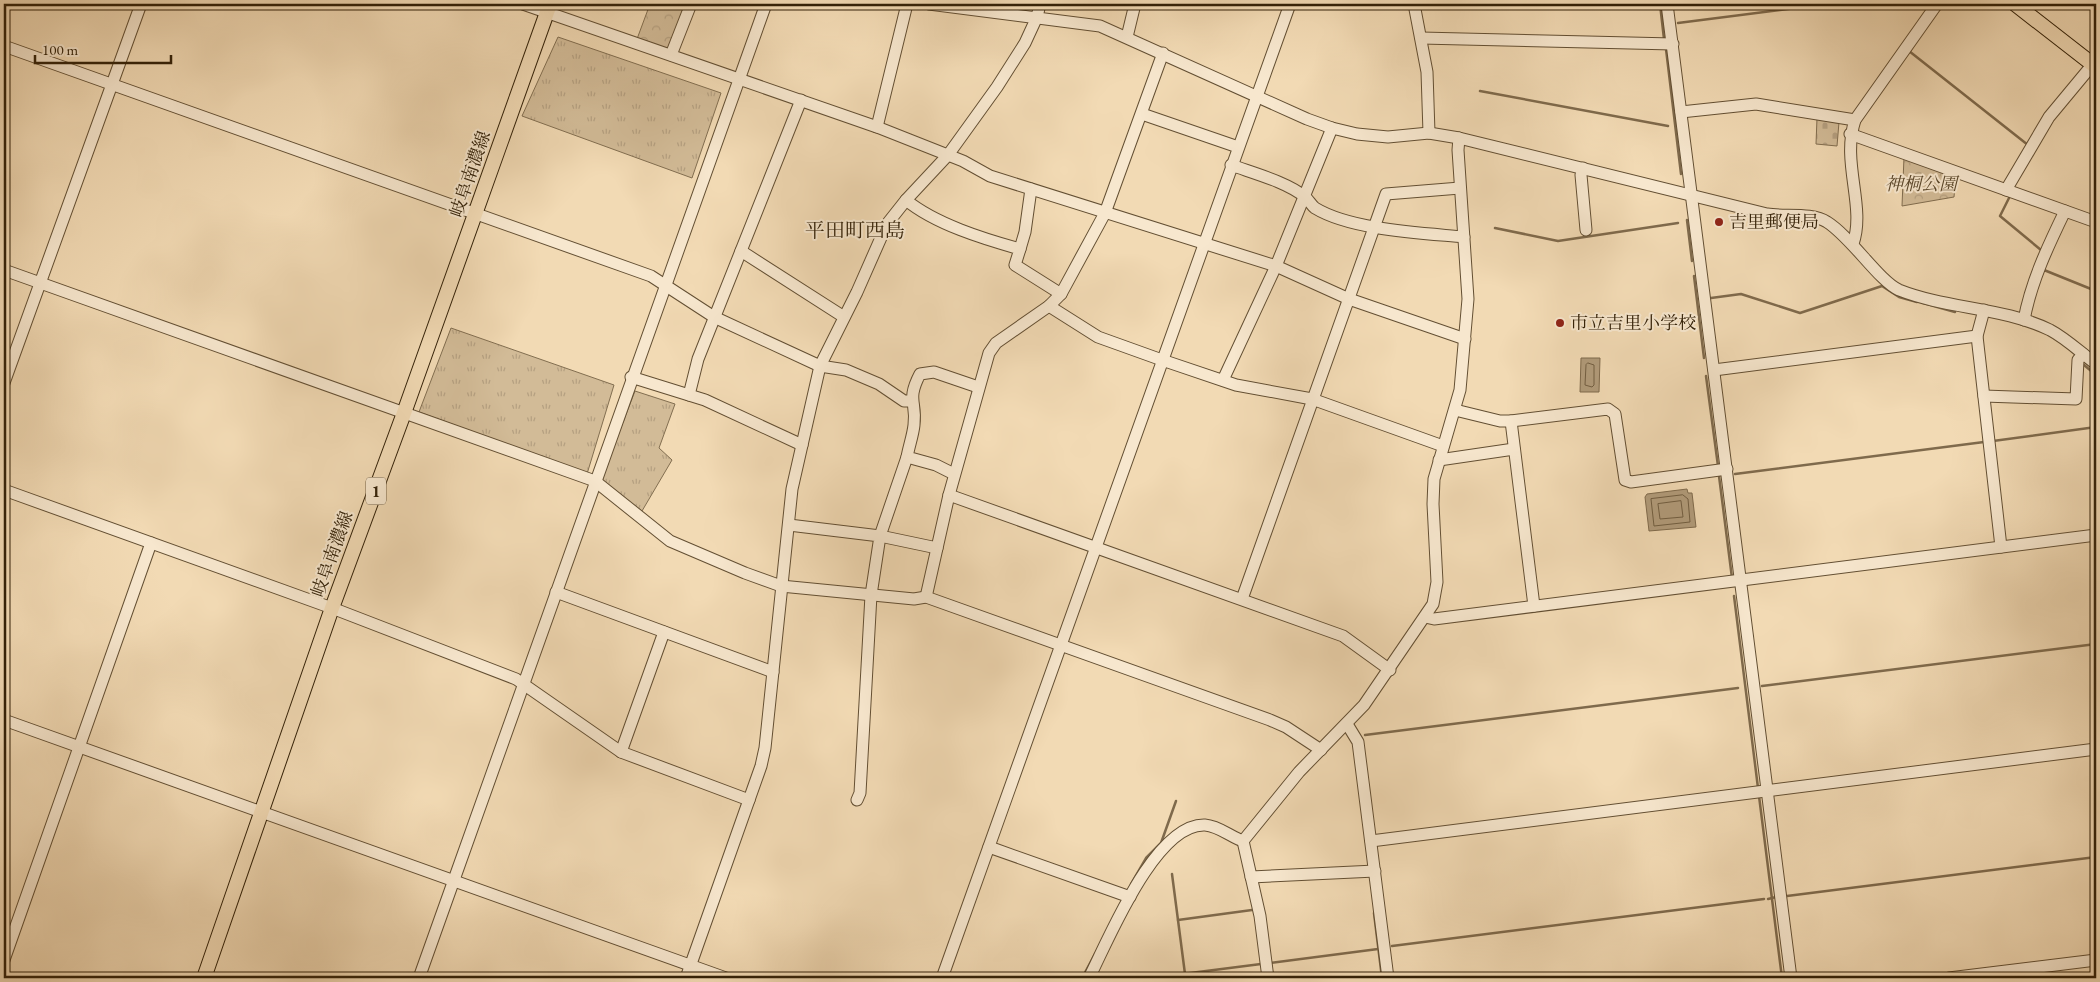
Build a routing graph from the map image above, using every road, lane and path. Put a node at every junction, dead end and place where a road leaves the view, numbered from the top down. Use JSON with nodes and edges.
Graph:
{"nodes":[{"id":1,"x":141,"y":4,"type":"edge"},
{"id":2,"x":523,"y":4,"type":"edge"},
{"id":3,"x":692,"y":4,"type":"edge"},
{"id":4,"x":766,"y":4,"type":"edge"},
{"id":5,"x":907,"y":4,"type":"edge"},
{"id":6,"x":929,"y":4,"type":"edge"},
{"id":7,"x":1040,"y":4,"type":"edge"},
{"id":8,"x":1134,"y":4,"type":"edge"},
{"id":9,"x":1290,"y":4,"type":"edge"},
{"id":10,"x":1414,"y":4,"type":"edge"},
{"id":11,"x":1668,"y":4,"type":"edge"},
{"id":12,"x":1937,"y":4,"type":"edge"},
{"id":13,"x":2015,"y":4,"type":"edge"},
{"id":14,"x":548,"y":8,"type":"edge"},
{"id":15,"x":1037,"y":17,"type":"junction"},
{"id":16,"x":1128,"y":37,"type":"junction"},
{"id":17,"x":1421,"y":38,"type":"junction"},
{"id":18,"x":1673,"y":44,"type":"junction"},
{"id":19,"x":4,"y":46,"type":"edge"},
{"id":20,"x":1163,"y":53,"type":"junction"},
{"id":21,"x":671,"y":54,"type":"junction"},
{"id":22,"x":2095,"y":66,"type":"edge"},
{"id":23,"x":738,"y":79,"type":"junction"},
{"id":24,"x":112,"y":85,"type":"junction"},
{"id":25,"x":1256,"y":95,"type":"junction"},
{"id":26,"x":801,"y":100,"type":"junction"},
{"id":27,"x":1681,"y":112,"type":"junction"},
{"id":28,"x":1142,"y":114,"type":"junction"},
{"id":29,"x":1855,"y":120,"type":"junction"},
{"id":30,"x":877,"y":127,"type":"junction"},
{"id":31,"x":1332,"y":128,"type":"junction"},
{"id":32,"x":1429,"y":133,"type":"junction"},
{"id":33,"x":1850,"y":134,"type":"junction"},
{"id":34,"x":1459,"y":138,"type":"junction"},
{"id":35,"x":1238,"y":147,"type":"junction"},
{"id":36,"x":948,"y":155,"type":"junction"},
{"id":37,"x":1231,"y":165,"type":"junction"},
{"id":38,"x":1583,"y":168,"type":"junction"},
{"id":39,"x":1460,"y":188,"type":"junction"},
{"id":40,"x":1031,"y":189,"type":"junction"},
{"id":41,"x":2006,"y":190,"type":"junction"},
{"id":42,"x":1692,"y":194,"type":"junction"},
{"id":43,"x":1305,"y":196,"type":"junction"},
{"id":44,"x":906,"y":200,"type":"junction"},
{"id":45,"x":2065,"y":211,"type":"junction"},
{"id":46,"x":1105,"y":213,"type":"junction"},
{"id":47,"x":475,"y":214,"type":"junction"},
{"id":48,"x":2096,"y":222,"type":"edge"},
{"id":49,"x":1373,"y":227,"type":"junction"},
{"id":50,"x":1586,"y":230,"type":"dead end"},
{"id":51,"x":1464,"y":237,"type":"junction"},
{"id":52,"x":1203,"y":244,"type":"junction"},
{"id":53,"x":1853,"y":244,"type":"junction"},
{"id":54,"x":1020,"y":248,"type":"junction"},
{"id":55,"x":742,"y":251,"type":"junction"},
{"id":56,"x":1276,"y":266,"type":"junction"},
{"id":57,"x":4,"y":270,"type":"edge"},
{"id":58,"x":40,"y":283,"type":"junction"},
{"id":59,"x":665,"y":283,"type":"junction"},
{"id":60,"x":1061,"y":294,"type":"junction"},
{"id":61,"x":1349,"y":299,"type":"junction"},
{"id":62,"x":1049,"y":306,"type":"junction"},
{"id":63,"x":1984,"y":310,"type":"junction"},
{"id":64,"x":844,"y":317,"type":"junction"},
{"id":65,"x":714,"y":318,"type":"junction"},
{"id":66,"x":2024,"y":320,"type":"junction"},
{"id":67,"x":1976,"y":336,"type":"junction"},
{"id":68,"x":1465,"y":339,"type":"junction"},
{"id":69,"x":2083,"y":354,"type":"junction"},
{"id":70,"x":1162,"y":360,"type":"junction"},
{"id":71,"x":2096,"y":364,"type":"edge"},
{"id":72,"x":820,"y":366,"type":"junction"},
{"id":73,"x":1714,"y":370,"type":"junction"},
{"id":74,"x":631,"y":377,"type":"junction"},
{"id":75,"x":1223,"y":380,"type":"junction"},
{"id":76,"x":4,"y":382,"type":"edge"},
{"id":77,"x":978,"y":386,"type":"junction"},
{"id":78,"x":689,"y":395,"type":"junction"},
{"id":79,"x":1984,"y":396,"type":"junction"},
{"id":80,"x":1312,"y":399,"type":"junction"},
{"id":81,"x":911,"y":401,"type":"junction"},
{"id":82,"x":1455,"y":410,"type":"junction"},
{"id":83,"x":404,"y":413,"type":"junction"},
{"id":84,"x":1511,"y":421,"type":"junction"},
{"id":85,"x":802,"y":445,"type":"junction"},
{"id":86,"x":1443,"y":446,"type":"junction"},
{"id":87,"x":1514,"y":449,"type":"junction"},
{"id":88,"x":907,"y":456,"type":"junction"},
{"id":89,"x":1439,"y":460,"type":"junction"},
{"id":90,"x":1726,"y":469,"type":"junction"},
{"id":91,"x":954,"y":474,"type":"junction"},
{"id":92,"x":595,"y":481,"type":"junction"},
{"id":93,"x":4,"y":490,"type":"edge"},
{"id":94,"x":949,"y":495,"type":"junction"},
{"id":95,"x":789,"y":525,"type":"junction"},
{"id":96,"x":2096,"y":535,"type":"edge"},
{"id":97,"x":880,"y":536,"type":"junction"},
{"id":98,"x":151,"y":542,"type":"junction"},
{"id":99,"x":1096,"y":547,"type":"junction"},
{"id":100,"x":2001,"y":547,"type":"junction"},
{"id":101,"x":936,"y":548,"type":"junction"},
{"id":102,"x":1741,"y":580,"type":"junction"},
{"id":103,"x":781,"y":586,"type":"junction"},
{"id":104,"x":556,"y":592,"type":"junction"},
{"id":105,"x":871,"y":595,"type":"junction"},
{"id":106,"x":926,"y":597,"type":"junction"},
{"id":107,"x":1242,"y":599,"type":"junction"},
{"id":108,"x":1534,"y":606,"type":"junction"},
{"id":109,"x":332,"y":608,"type":"junction"},
{"id":110,"x":1425,"y":617,"type":"junction"},
{"id":111,"x":664,"y":632,"type":"junction"},
{"id":112,"x":1060,"y":646,"type":"junction"},
{"id":113,"x":1390,"y":670,"type":"junction"},
{"id":114,"x":773,"y":672,"type":"junction"},
{"id":115,"x":524,"y":683,"type":"junction"},
{"id":116,"x":4,"y":720,"type":"edge"},
{"id":117,"x":1347,"y":724,"type":"junction"},
{"id":118,"x":79,"y":749,"type":"junction"},
{"id":119,"x":2096,"y":749,"type":"edge"},
{"id":120,"x":1321,"y":750,"type":"junction"},
{"id":121,"x":621,"y":752,"type":"junction"},
{"id":122,"x":1761,"y":791,"type":"junction"},
{"id":123,"x":749,"y":800,"type":"junction"},
{"id":124,"x":857,"y":800,"type":"dead end"},
{"id":125,"x":262,"y":814,"type":"junction"},
{"id":126,"x":1243,"y":841,"type":"junction"},
{"id":127,"x":1371,"y":842,"type":"junction"},
{"id":128,"x":989,"y":847,"type":"junction"},
{"id":129,"x":1375,"y":871,"type":"junction"},
{"id":130,"x":1251,"y":877,"type":"junction"},
{"id":131,"x":453,"y":881,"type":"junction"},
{"id":132,"x":1130,"y":897,"type":"junction"},
{"id":133,"x":4,"y":960,"type":"edge"},
{"id":134,"x":2096,"y":960,"type":"edge"},
{"id":135,"x":691,"y":966,"type":"junction"},
{"id":136,"x":204,"y":978,"type":"edge"},
{"id":137,"x":419,"y":978,"type":"edge"},
{"id":138,"x":686,"y":978,"type":"edge"},
{"id":139,"x":726,"y":978,"type":"edge"},
{"id":140,"x":942,"y":978,"type":"edge"},
{"id":141,"x":1088,"y":978,"type":"edge"},
{"id":142,"x":1268,"y":978,"type":"edge"},
{"id":143,"x":1388,"y":978,"type":"edge"},
{"id":144,"x":1791,"y":978,"type":"edge"},
{"id":145,"x":1949,"y":978,"type":"edge"}],
"edges":[{"from":1,"to":24,"type":"street"},
{"from":2,"to":14,"type":"street"},
{"from":3,"to":21,"type":"street"},
{"from":4,"to":23,"type":"street"},
{"from":5,"to":30,"type":"street"},
{"from":6,"to":15,"type":"street"},
{"from":7,"to":15,"type":"street"},
{"from":8,"to":16,"type":"street"},
{"from":9,"to":25,"type":"street"},
{"from":10,"to":17,"type":"street"},
{"from":11,"to":18,"type":"street"},
{"from":12,"to":29,"type":"street"},
{"from":13,"to":22,"type":"main road"},
{"from":14,"to":21,"type":"street"},
{"from":14,"to":47,"type":"main road","name":"岐阜南濃線","number":"1"},
{"from":15,"to":16,"type":"street"},
{"from":15,"to":36,"type":"street"},
{"from":16,"to":20,"type":"street"},
{"from":17,"to":18,"type":"street"},
{"from":17,"to":32,"type":"street"},
{"from":18,"to":27,"type":"street"},
{"from":19,"to":24,"type":"street"},
{"from":20,"to":25,"type":"street"},
{"from":20,"to":28,"type":"street"},
{"from":21,"to":23,"type":"street"},
{"from":22,"to":41,"type":"street"},
{"from":23,"to":26,"type":"street"},
{"from":23,"to":59,"type":"street"},
{"from":24,"to":47,"type":"street"},
{"from":24,"to":58,"type":"street"},
{"from":25,"to":31,"type":"street"},
{"from":25,"to":35,"type":"street"},
{"from":26,"to":30,"type":"street"},
{"from":26,"to":55,"type":"street"},
{"from":27,"to":29,"type":"street"},
{"from":27,"to":42,"type":"street"},
{"from":28,"to":35,"type":"street"},
{"from":28,"to":46,"type":"street"},
{"from":29,"to":33,"type":"street"},
{"from":30,"to":36,"type":"street"},
{"from":31,"to":32,"type":"street"},
{"from":31,"to":43,"type":"street"},
{"from":32,"to":34,"type":"street"},
{"from":33,"to":41,"type":"street"},
{"from":33,"to":53,"type":"street"},
{"from":34,"to":38,"type":"street"},
{"from":34,"to":39,"type":"street"},
{"from":35,"to":37,"type":"street"},
{"from":36,"to":40,"type":"street"},
{"from":36,"to":44,"type":"street"},
{"from":37,"to":43,"type":"street"},
{"from":37,"to":52,"type":"street"},
{"from":38,"to":42,"type":"street"},
{"from":38,"to":50,"type":"street"},
{"from":39,"to":49,"type":"street"},
{"from":39,"to":51,"type":"street"},
{"from":40,"to":46,"type":"street"},
{"from":40,"to":54,"type":"street"},
{"from":41,"to":45,"type":"street"},
{"from":42,"to":53,"type":"street"},
{"from":42,"to":73,"type":"street"},
{"from":43,"to":49,"type":"street"},
{"from":43,"to":56,"type":"street"},
{"from":44,"to":54,"type":"street"},
{"from":44,"to":64,"type":"street"},
{"from":45,"to":48,"type":"street"},
{"from":45,"to":66,"type":"street"},
{"from":46,"to":52,"type":"street"},
{"from":46,"to":60,"type":"street"},
{"from":47,"to":59,"type":"street"},
{"from":47,"to":83,"type":"main road","name":"岐阜南濃線","number":"1"},
{"from":49,"to":51,"type":"street"},
{"from":49,"to":61,"type":"street"},
{"from":51,"to":68,"type":"street"},
{"from":52,"to":56,"type":"street"},
{"from":52,"to":70,"type":"street"},
{"from":53,"to":63,"type":"street"},
{"from":54,"to":60,"type":"street"},
{"from":55,"to":64,"type":"street"},
{"from":55,"to":65,"type":"street"},
{"from":56,"to":61,"type":"street"},
{"from":56,"to":75,"type":"street"},
{"from":57,"to":58,"type":"street"},
{"from":58,"to":76,"type":"street"},
{"from":58,"to":83,"type":"street"},
{"from":59,"to":65,"type":"street"},
{"from":59,"to":74,"type":"street"},
{"from":60,"to":62,"type":"street"},
{"from":61,"to":68,"type":"street"},
{"from":61,"to":80,"type":"street"},
{"from":62,"to":70,"type":"street"},
{"from":62,"to":77,"type":"street"},
{"from":63,"to":66,"type":"street"},
{"from":63,"to":67,"type":"street"},
{"from":64,"to":72,"type":"street"},
{"from":65,"to":72,"type":"street"},
{"from":65,"to":78,"type":"street"},
{"from":66,"to":69,"type":"street"},
{"from":67,"to":73,"type":"street"},
{"from":67,"to":79,"type":"street"},
{"from":68,"to":82,"type":"street"},
{"from":69,"to":71,"type":"street"},
{"from":69,"to":79,"type":"street"},
{"from":70,"to":75,"type":"street"},
{"from":70,"to":99,"type":"street"},
{"from":72,"to":81,"type":"street"},
{"from":72,"to":85,"type":"street"},
{"from":73,"to":90,"type":"street"},
{"from":74,"to":78,"type":"street"},
{"from":74,"to":92,"type":"street"},
{"from":75,"to":80,"type":"street"},
{"from":77,"to":81,"type":"street"},
{"from":77,"to":91,"type":"street"},
{"from":78,"to":85,"type":"street"},
{"from":79,"to":100,"type":"street"},
{"from":80,"to":86,"type":"street"},
{"from":80,"to":107,"type":"street"},
{"from":81,"to":88,"type":"street"},
{"from":82,"to":84,"type":"street"},
{"from":82,"to":86,"type":"street"},
{"from":83,"to":92,"type":"street"},
{"from":83,"to":109,"type":"main road","name":"岐阜南濃線","number":"1"},
{"from":84,"to":87,"type":"street"},
{"from":84,"to":90,"type":"street"},
{"from":85,"to":95,"type":"street"},
{"from":86,"to":89,"type":"street"},
{"from":87,"to":89,"type":"street"},
{"from":87,"to":108,"type":"street"},
{"from":88,"to":91,"type":"street"},
{"from":88,"to":97,"type":"street"},
{"from":89,"to":110,"type":"street"},
{"from":90,"to":102,"type":"street"},
{"from":91,"to":94,"type":"street"},
{"from":92,"to":103,"type":"street"},
{"from":92,"to":104,"type":"street"},
{"from":93,"to":98,"type":"street"},
{"from":94,"to":99,"type":"street"},
{"from":94,"to":101,"type":"street"},
{"from":95,"to":97,"type":"street"},
{"from":95,"to":103,"type":"street"},
{"from":96,"to":100,"type":"street"},
{"from":97,"to":101,"type":"street"},
{"from":97,"to":105,"type":"street"},
{"from":98,"to":109,"type":"street"},
{"from":98,"to":118,"type":"street"},
{"from":99,"to":107,"type":"street"},
{"from":99,"to":112,"type":"street"},
{"from":100,"to":102,"type":"street"},
{"from":101,"to":106,"type":"street"},
{"from":102,"to":108,"type":"street"},
{"from":102,"to":122,"type":"street"},
{"from":103,"to":105,"type":"street"},
{"from":103,"to":114,"type":"street"},
{"from":104,"to":111,"type":"street"},
{"from":104,"to":115,"type":"street"},
{"from":105,"to":106,"type":"street"},
{"from":105,"to":124,"type":"street"},
{"from":106,"to":112,"type":"street"},
{"from":107,"to":113,"type":"street"},
{"from":108,"to":110,"type":"street"},
{"from":109,"to":115,"type":"street"},
{"from":109,"to":125,"type":"main road","name":"岐阜南濃線","number":"1"},
{"from":110,"to":113,"type":"street"},
{"from":111,"to":114,"type":"street"},
{"from":111,"to":121,"type":"street"},
{"from":112,"to":120,"type":"street"},
{"from":112,"to":128,"type":"street"},
{"from":113,"to":117,"type":"street"},
{"from":114,"to":123,"type":"street"},
{"from":115,"to":121,"type":"street"},
{"from":115,"to":131,"type":"street"},
{"from":116,"to":118,"type":"street"},
{"from":117,"to":120,"type":"street"},
{"from":117,"to":127,"type":"street"},
{"from":118,"to":125,"type":"street"},
{"from":118,"to":133,"type":"street"},
{"from":119,"to":122,"type":"street"},
{"from":120,"to":126,"type":"street"},
{"from":121,"to":123,"type":"street"},
{"from":122,"to":127,"type":"street"},
{"from":122,"to":144,"type":"street"},
{"from":123,"to":135,"type":"street"},
{"from":125,"to":131,"type":"street"},
{"from":125,"to":136,"type":"main road","name":"岐阜南濃線","number":"1"},
{"from":126,"to":130,"type":"street"},
{"from":126,"to":132,"type":"street"},
{"from":127,"to":129,"type":"street"},
{"from":128,"to":132,"type":"street"},
{"from":128,"to":140,"type":"street"},
{"from":129,"to":130,"type":"street"},
{"from":129,"to":143,"type":"street"},
{"from":130,"to":142,"type":"street"},
{"from":131,"to":135,"type":"street"},
{"from":131,"to":137,"type":"street"},
{"from":132,"to":141,"type":"street"},
{"from":134,"to":145,"type":"street"},
{"from":135,"to":138,"type":"street"},
{"from":135,"to":139,"type":"street"}]}
